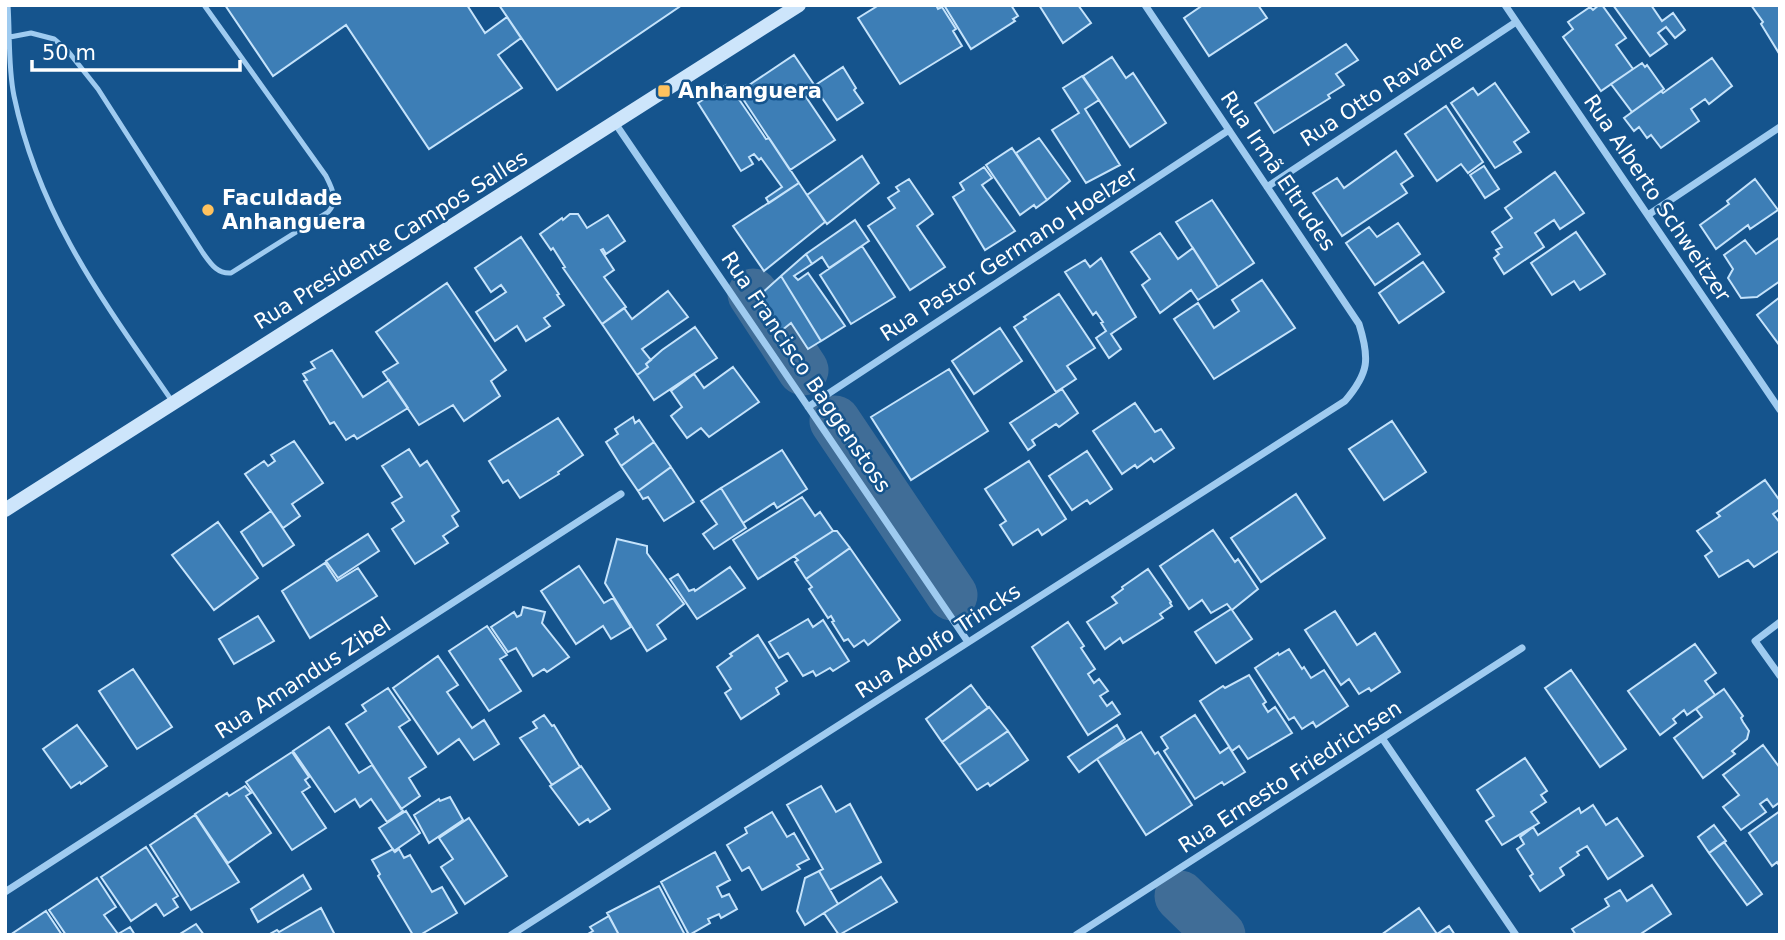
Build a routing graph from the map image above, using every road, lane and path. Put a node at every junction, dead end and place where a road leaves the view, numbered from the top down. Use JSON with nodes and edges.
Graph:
{"nodes":[{"id":1,"x":8,"y":5,"type":"edge"},
{"id":2,"x":204,"y":5,"type":"edge"},
{"id":3,"x":799,"y":5,"type":"edge"},
{"id":4,"x":1145,"y":5,"type":"edge"},
{"id":5,"x":1505,"y":5,"type":"edge"},
{"id":6,"x":1516,"y":22,"type":"junction"},
{"id":7,"x":10,"y":37,"type":"junction"},
{"id":8,"x":615,"y":123,"type":"junction"},
{"id":9,"x":1780,"y":127,"type":"edge"},
{"id":10,"x":1229,"y":130,"type":"junction"},
{"id":11,"x":1267,"y":187,"type":"junction"},
{"id":12,"x":1648,"y":215,"type":"junction"},
{"id":13,"x":1367,"y":363,"type":"joint"},
{"id":14,"x":174,"y":403,"type":"junction"},
{"id":15,"x":808,"y":407,"type":"junction"},
{"id":16,"x":1780,"y":410,"type":"edge"},
{"id":17,"x":621,"y":494,"type":"dead end"},
{"id":18,"x":5,"y":510,"type":"edge"},
{"id":19,"x":1780,"y":622,"type":"edge"},
{"id":20,"x":968,"y":642,"type":"junction"},
{"id":21,"x":1522,"y":648,"type":"dead end"},
{"id":22,"x":1780,"y":676,"type":"edge"},
{"id":23,"x":1382,"y":738,"type":"junction"},
{"id":24,"x":5,"y":892,"type":"edge"},
{"id":25,"x":512,"y":935,"type":"edge"},
{"id":26,"x":1076,"y":935,"type":"edge"},
{"id":27,"x":1516,"y":935,"type":"edge"}],
"edges":[{"from":1,"to":7,"type":"lane"},
{"from":2,"to":7,"type":"lane"},
{"from":3,"to":8,"type":"main road","name":"Rua Presidente Campos Salles"},
{"from":4,"to":10,"type":"street","name":"Rua Irmã Eltrudes"},
{"from":5,"to":6,"type":"street","name":"Rua Alberto Schweitzer"},
{"from":6,"to":11,"type":"street","name":"Rua Otto Ravache"},
{"from":6,"to":12,"type":"street","name":"Rua Alberto Schweitzer"},
{"from":7,"to":14,"type":"lane"},
{"from":8,"to":14,"type":"main road","name":"Rua Presidente Campos Salles"},
{"from":8,"to":15,"type":"street","name":"Rua Francisco Baggenstoss"},
{"from":9,"to":12,"type":"street"},
{"from":10,"to":11,"type":"street","name":"Rua Irmã Eltrudes"},
{"from":10,"to":15,"type":"street","name":"Rua Pastor Germano Hoelzer"},
{"from":11,"to":13,"type":"street","name":"Rua Irmã Eltrudes"},
{"from":12,"to":16,"type":"street","name":"Rua Alberto Schweitzer"},
{"from":13,"to":20,"type":"street","name":"Rua Adolfo Trincks"},
{"from":14,"to":18,"type":"main road","name":"Rua Presidente Campos Salles"},
{"from":15,"to":20,"type":"street","name":"Rua Francisco Baggenstoss"},
{"from":17,"to":24,"type":"street","name":"Rua Amandus Zibel"},
{"from":19,"to":22,"type":"street"},
{"from":20,"to":25,"type":"street","name":"Rua Adolfo Trincks"},
{"from":21,"to":23,"type":"street","name":"Rua Ernesto Friedrichsen"},
{"from":23,"to":26,"type":"street","name":"Rua Ernesto Friedrichsen"},
{"from":23,"to":27,"type":"street"}]}
